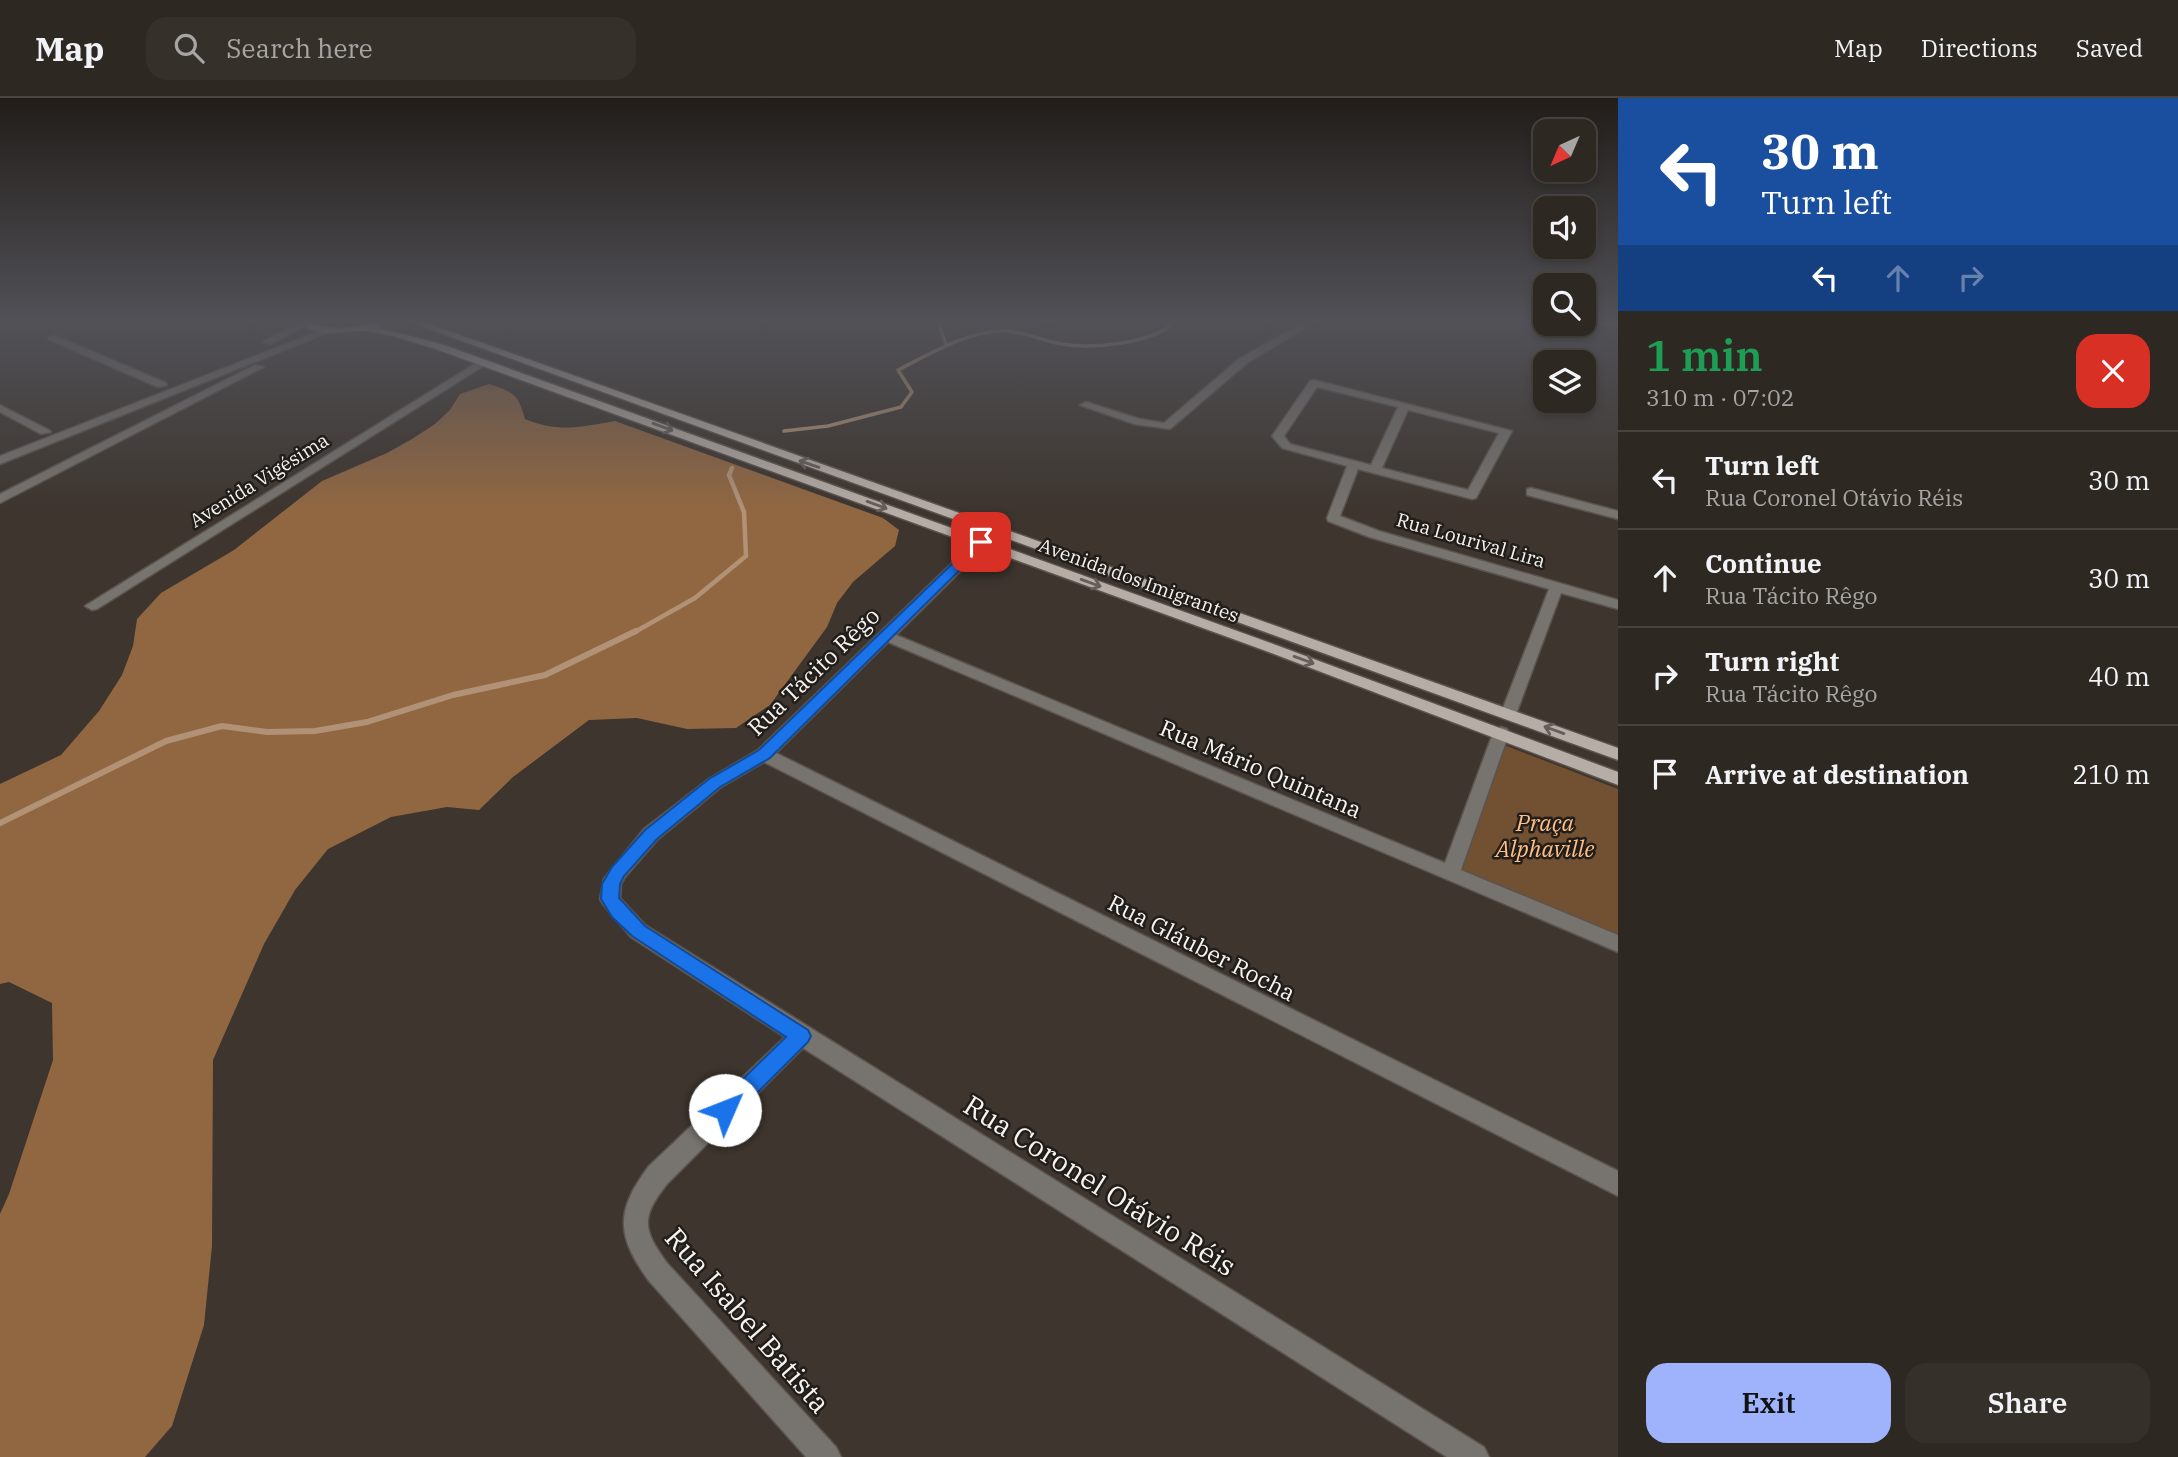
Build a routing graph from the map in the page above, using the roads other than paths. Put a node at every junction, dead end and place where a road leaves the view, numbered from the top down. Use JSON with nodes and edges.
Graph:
{"nodes":[{"id":1,"x":188,"y":384,"type":"edge"},
{"id":2,"x":215,"y":384,"type":"edge"},
{"id":3,"x":224,"y":384,"type":"edge"},
{"id":4,"x":447,"y":384,"type":"edge"},
{"id":5,"x":541,"y":384,"type":"edge"},
{"id":6,"x":589,"y":384,"type":"edge"},
{"id":7,"x":1216,"y":384,"type":"edge"},
{"id":8,"x":1313,"y":384,"type":"edge"},
{"id":9,"x":1320,"y":384,"type":"edge"},
{"id":10,"x":163,"y":385,"type":"edge"},
{"id":11,"x":221,"y":386,"type":"junction"},
{"id":12,"x":1086,"y":405,"type":"dead end"},
{"id":13,"x":1404,"y":405,"type":"junction"},
{"id":14,"x":0,"y":408,"type":"edge"},
{"id":15,"x":68,"y":423,"type":"junction"},
{"id":16,"x":80,"y":428,"type":"junction"},
{"id":17,"x":45,"y":432,"type":"junction"},
{"id":18,"x":0,"y":450,"type":"edge"},
{"id":19,"x":0,"y":460,"type":"edge"},
{"id":20,"x":1354,"y":463,"type":"junction"},
{"id":21,"x":1375,"y":469,"type":"junction"},
{"id":22,"x":1531,"y":492,"type":"dead end"},
{"id":23,"x":0,"y":499,"type":"edge"},
{"id":24,"x":1618,"y":516,"type":"edge"},
{"id":25,"x":981,"y":542,"type":"junction"},
{"id":26,"x":1557,"y":586,"type":"junction"},
{"id":27,"x":1618,"y":605,"type":"edge"},
{"id":28,"x":92,"y":606,"type":"dead end"},
{"id":29,"x":886,"y":636,"type":"junction"},
{"id":30,"x":1509,"y":713,"type":"junction"},
{"id":31,"x":1501,"y":733,"type":"junction"},
{"id":32,"x":764,"y":754,"type":"junction"},
{"id":33,"x":1618,"y":754,"type":"edge"},
{"id":34,"x":1618,"y":779,"type":"edge"},
{"id":35,"x":1451,"y":875,"type":"junction"},
{"id":36,"x":1618,"y":944,"type":"edge"},
{"id":37,"x":693,"y":967,"type":"joint"},
{"id":38,"x":801,"y":1036,"type":"junction"},
{"id":39,"x":1618,"y":1184,"type":"edge"},
{"id":40,"x":826,"y":1457,"type":"edge"},
{"id":41,"x":1474,"y":1457,"type":"edge"}],
"edges":[{"from":1,"to":16,"type":"street"},
{"from":2,"to":11,"type":"street"},
{"from":3,"to":11,"type":"street"},
{"from":4,"to":28,"type":"street","name":"Avenida Vigésima"},
{"from":5,"to":25,"type":"main road","name":"Avenida dos Imigrantes","one_way":true},
{"from":30,"to":6,"type":"main road","name":"Avenida dos Imigrantes","one_way":true},
{"from":7,"to":12,"type":"street"},
{"from":8,"to":20,"type":"street"},
{"from":9,"to":13,"type":"street"},
{"from":10,"to":15,"type":"street"},
{"from":11,"to":23,"type":"street"},
{"from":13,"to":21,"type":"street"},
{"from":13,"to":21,"type":"street"},
{"from":14,"to":17,"type":"street"},
{"from":15,"to":16,"type":"street"},
{"from":15,"to":17,"type":"street"},
{"from":16,"to":19,"type":"street"},
{"from":17,"to":18,"type":"street"},
{"from":20,"to":21,"type":"street"},
{"from":20,"to":26,"type":"street","name":"Rua Lourival Lira"},
{"from":22,"to":24,"type":"street"},
{"from":25,"to":29,"type":"street","name":"Rua Tácito Rêgo"},
{"from":25,"to":31,"type":"main road","name":"Avenida dos Imigrantes","one_way":true},
{"from":26,"to":27,"type":"street","name":"Rua Lourival Lira"},
{"from":26,"to":30,"type":"street","name":"Rua Lourival Lira"},
{"from":29,"to":32,"type":"street","name":"Rua Tácito Rêgo"},
{"from":29,"to":35,"type":"street","name":"Rua Mário Quintana"},
{"from":33,"to":30,"type":"main road","name":"Avenida dos Imigrantes","one_way":true},
{"from":31,"to":34,"type":"main road","name":"Avenida dos Imigrantes"},
{"from":31,"to":35,"type":"street"},
{"from":32,"to":37,"type":"street","name":"Rua Tácito Rêgo"},
{"from":32,"to":39,"type":"street","name":"Rua Gláuber Rocha"},
{"from":35,"to":36,"type":"street","name":"Rua Mário Quintana"},
{"from":37,"to":38,"type":"street","name":"Rua Coronel Otávio Réis"},
{"from":38,"to":40,"type":"street","name":"Rua Isabel Batista"},
{"from":38,"to":41,"type":"street","name":"Rua Coronel Otávio Réis"}]}
